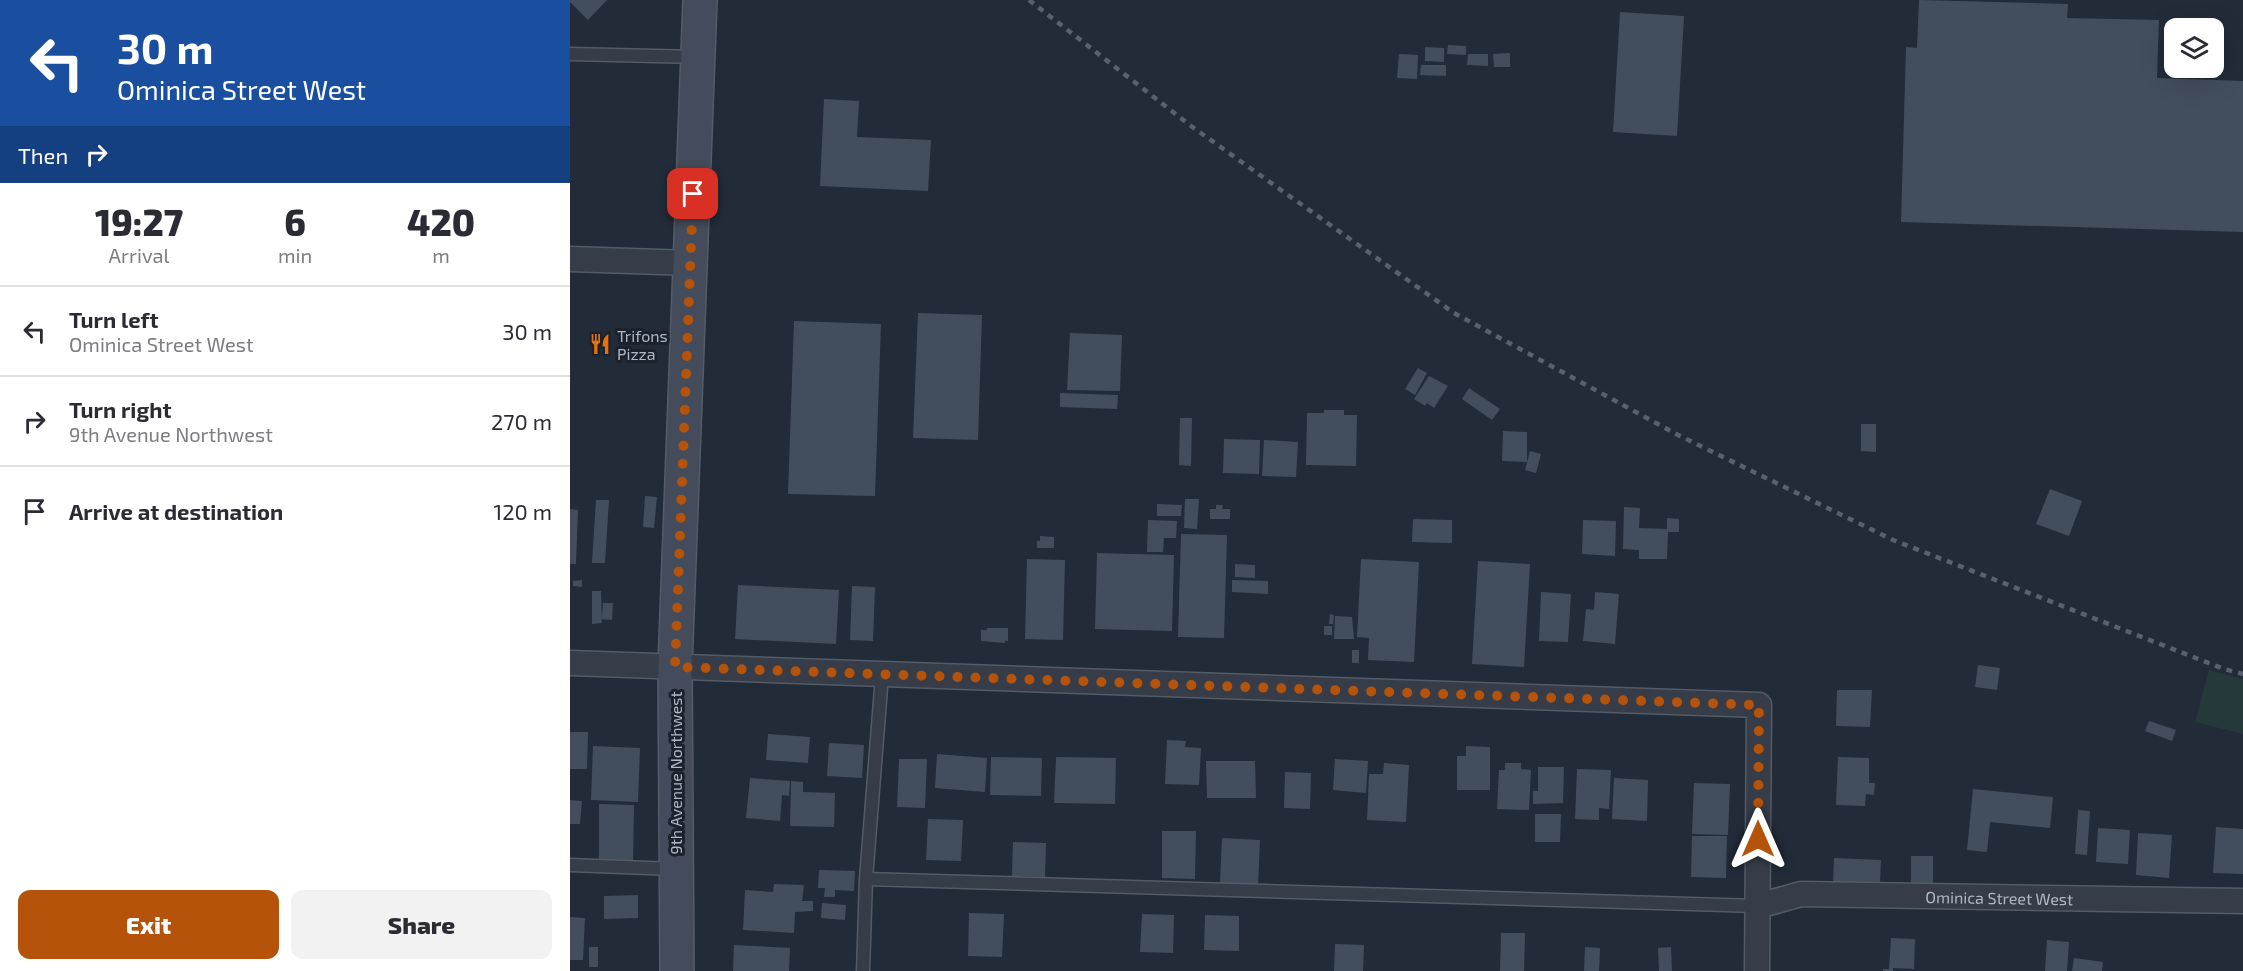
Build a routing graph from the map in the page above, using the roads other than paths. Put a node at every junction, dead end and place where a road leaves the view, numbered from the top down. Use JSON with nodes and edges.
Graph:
{"nodes":[{"id":1,"x":700,"y":0,"type":"edge"},
{"id":2,"x":570,"y":54,"type":"edge"},
{"id":3,"x":698,"y":57,"type":"junction"},
{"id":4,"x":570,"y":259,"type":"edge"},
{"id":5,"x":691,"y":263,"type":"junction"},
{"id":6,"x":570,"y":663,"type":"edge"},
{"id":7,"x":675,"y":667,"type":"junction"},
{"id":8,"x":882,"y":675,"type":"junction"},
{"id":9,"x":570,"y":865,"type":"edge"},
{"id":10,"x":675,"y":868,"type":"junction"},
{"id":11,"x":866,"y":879,"type":"junction"},
{"id":12,"x":2243,"y":901,"type":"edge"},
{"id":13,"x":1758,"y":906,"type":"junction"},
{"id":14,"x":677,"y":971,"type":"edge"},
{"id":15,"x":863,"y":971,"type":"edge"},
{"id":16,"x":1757,"y":971,"type":"edge"}],
"edges":[{"from":1,"to":3,"type":"main road","name":"9th Avenue Northwest"},
{"from":2,"to":3,"type":"lane"},
{"from":3,"to":5,"type":"main road","name":"9th Avenue Northwest"},
{"from":4,"to":5,"type":"street"},
{"from":5,"to":7,"type":"main road","name":"9th Avenue Northwest"},
{"from":6,"to":7,"type":"street"},
{"from":7,"to":8,"type":"street"},
{"from":7,"to":10,"type":"main road","name":"9th Avenue Northwest"},
{"from":8,"to":11,"type":"lane"},
{"from":8,"to":13,"type":"street"},
{"from":9,"to":10,"type":"lane"},
{"from":10,"to":14,"type":"main road","name":"9th Avenue Northwest"},
{"from":11,"to":13,"type":"lane"},
{"from":11,"to":15,"type":"lane"},
{"from":12,"to":13,"type":"street","name":"Ominica Street West"},
{"from":13,"to":16,"type":"street"}]}
